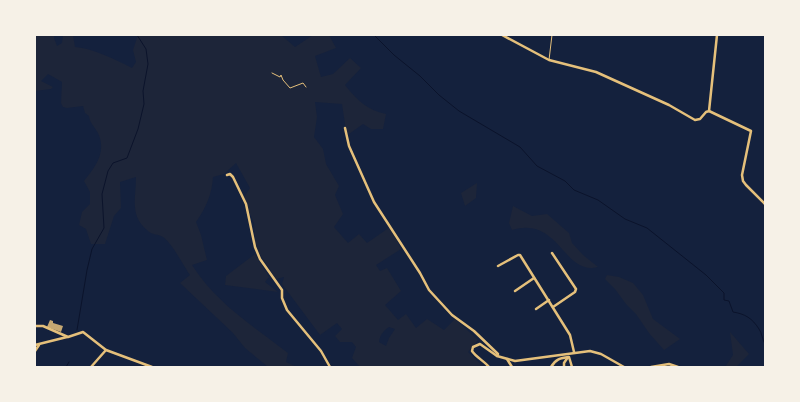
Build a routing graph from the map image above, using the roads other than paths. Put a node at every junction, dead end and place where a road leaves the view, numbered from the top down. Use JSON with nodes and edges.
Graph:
{"nodes":[{"id":1,"x":502,"y":35,"type":"edge"},
{"id":2,"x":552,"y":35,"type":"edge"},
{"id":3,"x":717,"y":35,"type":"edge"},
{"id":4,"x":507,"y":36,"type":"edge"},
{"id":5,"x":549,"y":60,"type":"junction"},
{"id":6,"x":709,"y":111,"type":"junction"},
{"id":7,"x":344,"y":128,"type":"dead end"},
{"id":8,"x":227,"y":175,"type":"dead end"},
{"id":9,"x":765,"y":204,"type":"edge"},
{"id":10,"x":552,"y":253,"type":"dead end"},
{"id":11,"x":498,"y":266,"type":"dead end"},
{"id":12,"x":534,"y":278,"type":"junction"},
{"id":13,"x":515,"y":291,"type":"dead end"},
{"id":14,"x":549,"y":300,"type":"junction"},
{"id":15,"x":554,"y":307,"type":"junction"},
{"id":16,"x":536,"y":309,"type":"dead end"},
{"id":17,"x":35,"y":326,"type":"edge"},
{"id":18,"x":68,"y":337,"type":"junction"},
{"id":19,"x":37,"y":345,"type":"edge"},
{"id":20,"x":106,"y":350,"type":"junction"},
{"id":21,"x":35,"y":351,"type":"edge"},
{"id":22,"x":573,"y":352,"type":"junction"},
{"id":23,"x":497,"y":356,"type":"junction"},
{"id":24,"x":569,"y":357,"type":"junction"},
{"id":25,"x":507,"y":359,"type":"junction"},
{"id":26,"x":91,"y":367,"type":"edge"},
{"id":27,"x":152,"y":367,"type":"edge"},
{"id":28,"x":330,"y":367,"type":"edge"},
{"id":29,"x":489,"y":367,"type":"edge"},
{"id":30,"x":512,"y":367,"type":"edge"},
{"id":31,"x":551,"y":367,"type":"edge"},
{"id":32,"x":564,"y":367,"type":"edge"},
{"id":33,"x":572,"y":367,"type":"edge"},
{"id":34,"x":624,"y":367,"type":"edge"},
{"id":35,"x":651,"y":367,"type":"edge"},
{"id":36,"x":678,"y":367,"type":"edge"}],
"edges":[{"from":1,"to":4,"type":"street"},
{"from":2,"to":5,"type":"lane"},
{"from":3,"to":6,"type":"street"},
{"from":4,"to":5,"type":"street"},
{"from":5,"to":6,"type":"street"},
{"from":6,"to":9,"type":"street"},
{"from":7,"to":23,"type":"street"},
{"from":8,"to":28,"type":"street"},
{"from":10,"to":15,"type":"street"},
{"from":11,"to":12,"type":"street"},
{"from":12,"to":13,"type":"street"},
{"from":12,"to":14,"type":"street"},
{"from":14,"to":15,"type":"street"},
{"from":14,"to":16,"type":"street"},
{"from":15,"to":22,"type":"street"},
{"from":17,"to":18,"type":"street"},
{"from":18,"to":19,"type":"street"},
{"from":18,"to":20,"type":"street"},
{"from":19,"to":21,"type":"street"},
{"from":20,"to":26,"type":"street"},
{"from":20,"to":27,"type":"street"},
{"from":22,"to":24,"type":"street"},
{"from":22,"to":25,"type":"street"},
{"from":22,"to":34,"type":"street"},
{"from":23,"to":25,"type":"street"},
{"from":23,"to":29,"type":"street"},
{"from":24,"to":31,"type":"street"},
{"from":24,"to":32,"type":"street"},
{"from":24,"to":33,"type":"street"},
{"from":25,"to":30,"type":"street"},
{"from":35,"to":36,"type":"street"}]}
